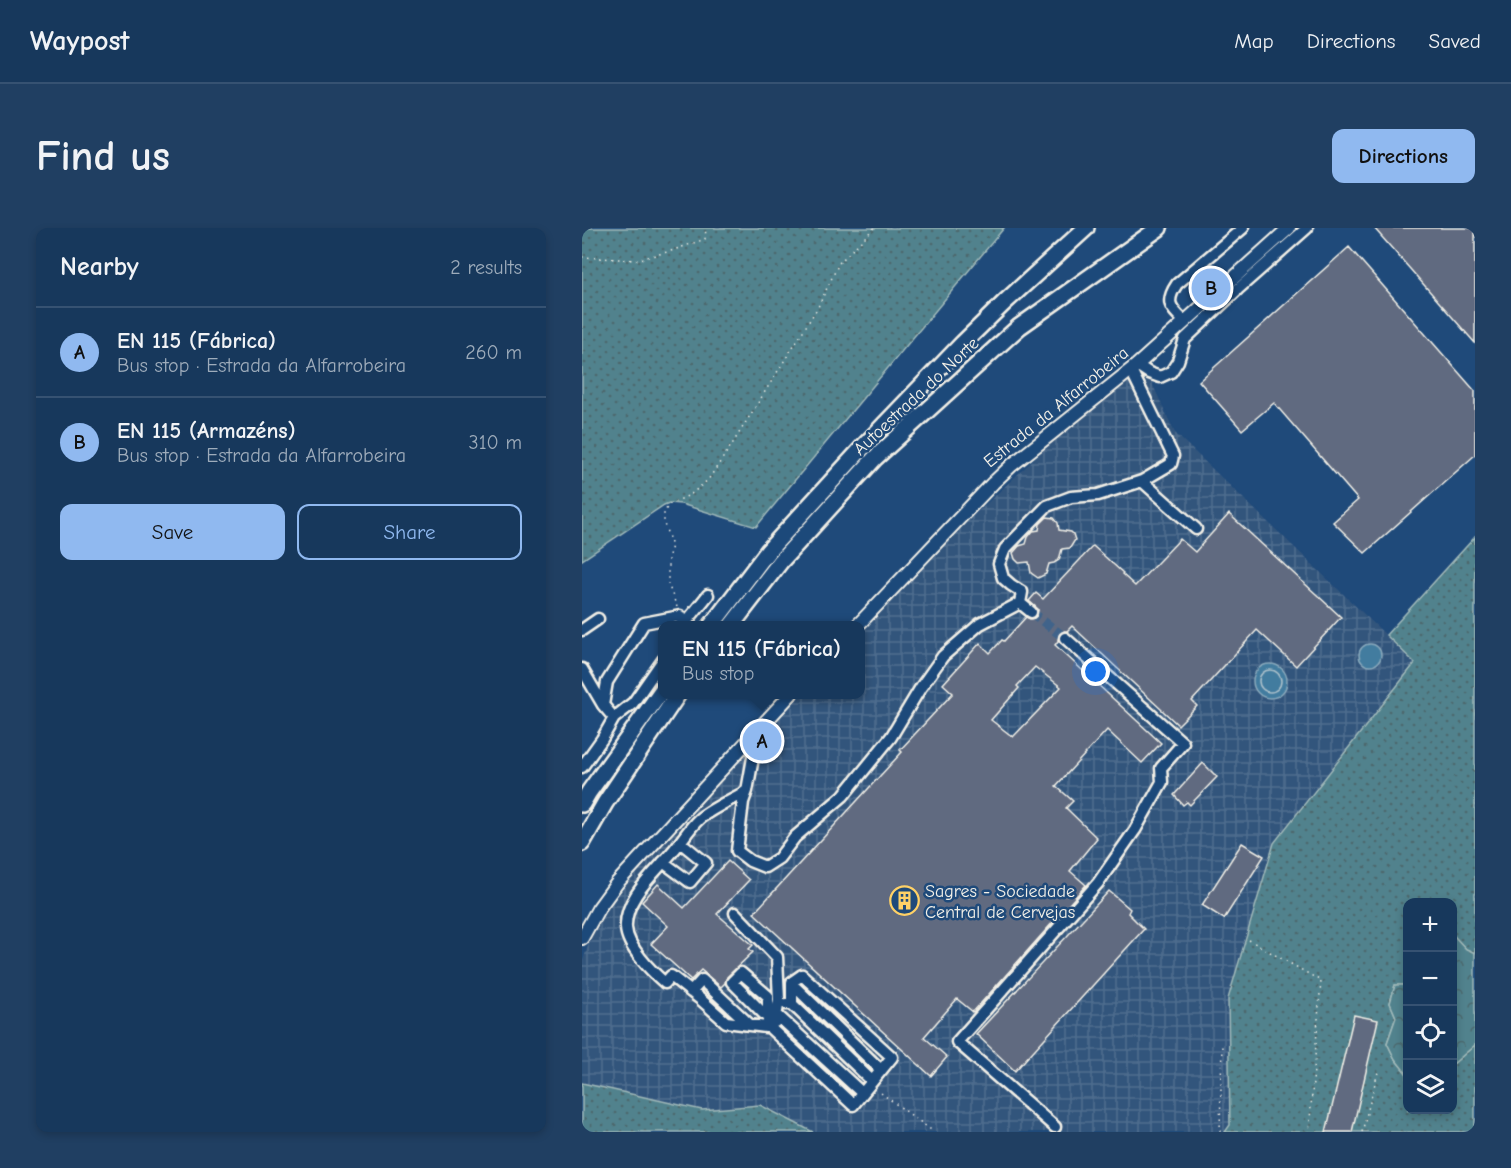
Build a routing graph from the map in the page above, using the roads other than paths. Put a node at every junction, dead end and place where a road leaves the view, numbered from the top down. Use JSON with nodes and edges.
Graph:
{"nodes":[{"id":1,"x":1086,"y":228,"type":"edge"},
{"id":2,"x":1159,"y":228,"type":"edge"},
{"id":3,"x":1243,"y":228,"type":"edge"},
{"id":4,"x":1289,"y":228,"type":"edge"},
{"id":5,"x":1307,"y":228,"type":"edge"},
{"id":6,"x":1185,"y":322,"type":"junction"},
{"id":7,"x":1134,"y":367,"type":"junction"},
{"id":8,"x":1142,"y":481,"type":"junction"},
{"id":9,"x":1196,"y":529,"type":"dead end"},
{"id":10,"x":708,"y":595,"type":"dead end"},
{"id":11,"x":1020,"y":603,"type":"junction"},
{"id":12,"x":1031,"y":612,"type":"tunnel mouth"},
{"id":13,"x":598,"y":619,"type":"dead end"},
{"id":14,"x":683,"y":621,"type":"edge"},
{"id":15,"x":715,"y":621,"type":"edge"},
{"id":16,"x":734,"y":621,"type":"edge"},
{"id":17,"x":862,"y":621,"type":"edge"},
{"id":18,"x":658,"y":623,"type":"edge"},
{"id":19,"x":582,"y":630,"type":"edge"},
{"id":20,"x":1065,"y":638,"type":"tunnel mouth"},
{"id":21,"x":658,"y":667,"type":"edge"},
{"id":22,"x":582,"y":669,"type":"edge"},
{"id":23,"x":658,"y":696,"type":"edge"},
{"id":24,"x":675,"y":699,"type":"edge"},
{"id":25,"x":786,"y":699,"type":"edge"},
{"id":26,"x":603,"y":705,"type":"junction"},
{"id":27,"x":614,"y":718,"type":"junction"},
{"id":28,"x":758,"y":730,"type":"junction"},
{"id":29,"x":582,"y":767,"type":"edge"},
{"id":30,"x":747,"y":791,"type":"junction"},
{"id":31,"x":582,"y":804,"type":"edge"},
{"id":32,"x":680,"y":842,"type":"junction"},
{"id":33,"x":582,"y":843,"type":"edge"},
{"id":34,"x":663,"y":862,"type":"junction"},
{"id":35,"x":735,"y":913,"type":"dead end"},
{"id":36,"x":582,"y":938,"type":"edge"},
{"id":37,"x":792,"y":984,"type":"junction"},
{"id":38,"x":691,"y":992,"type":"junction"},
{"id":39,"x":779,"y":1003,"type":"junction"},
{"id":40,"x":792,"y":1005,"type":"junction"},
{"id":41,"x":771,"y":1019,"type":"junction"},
{"id":42,"x":750,"y":1025,"type":"junction"},
{"id":43,"x":881,"y":1070,"type":"junction"},
{"id":44,"x":872,"y":1081,"type":"junction"},
{"id":45,"x":1055,"y":1127,"type":"dead end"}],
"edges":[{"from":1,"to":15,"type":"highway","name":"Autoestrada do Norte"},
{"from":2,"to":16,"type":"highway","name":"Autoestrada do Norte"},
{"from":3,"to":6,"type":"street"},
{"from":4,"to":6,"type":"main road","name":"Estrada da Alfarrobeira"},
{"from":5,"to":7,"type":"street"},
{"from":6,"to":7,"type":"main road","name":"Estrada da Alfarrobeira"},
{"from":7,"to":8,"type":"street"},
{"from":7,"to":17,"type":"main road","name":"Estrada da Alfarrobeira"},
{"from":8,"to":9,"type":"street"},
{"from":8,"to":11,"type":"street"},
{"from":10,"to":14,"type":"street"},
{"from":11,"to":12,"type":"street"},
{"from":11,"to":30,"type":"street"},
{"from":13,"to":19,"type":"street"},
{"from":18,"to":26,"type":"street"},
{"from":20,"to":45,"type":"street"},
{"from":21,"to":27,"type":"street"},
{"from":22,"to":26,"type":"street"},
{"from":23,"to":31,"type":"highway"},
{"from":24,"to":33,"type":"highway"},
{"from":25,"to":28,"type":"main road"},
{"from":26,"to":27,"type":"street"},
{"from":27,"to":29,"type":"street"},
{"from":28,"to":30,"type":"street"},
{"from":28,"to":36,"type":"main road"},
{"from":30,"to":32,"type":"street"},
{"from":32,"to":34,"type":"street"},
{"from":32,"to":34,"type":"street"},
{"from":34,"to":38,"type":"street"},
{"from":35,"to":39,"type":"street"},
{"from":37,"to":40,"type":"street"},
{"from":37,"to":43,"type":"street"},
{"from":37,"to":43,"type":"street"},
{"from":38,"to":42,"type":"street"},
{"from":38,"to":42,"type":"street"},
{"from":39,"to":40,"type":"street"},
{"from":39,"to":41,"type":"street"},
{"from":40,"to":44,"type":"street"},
{"from":41,"to":42,"type":"street"},
{"from":41,"to":44,"type":"street"},
{"from":43,"to":44,"type":"street"}]}
